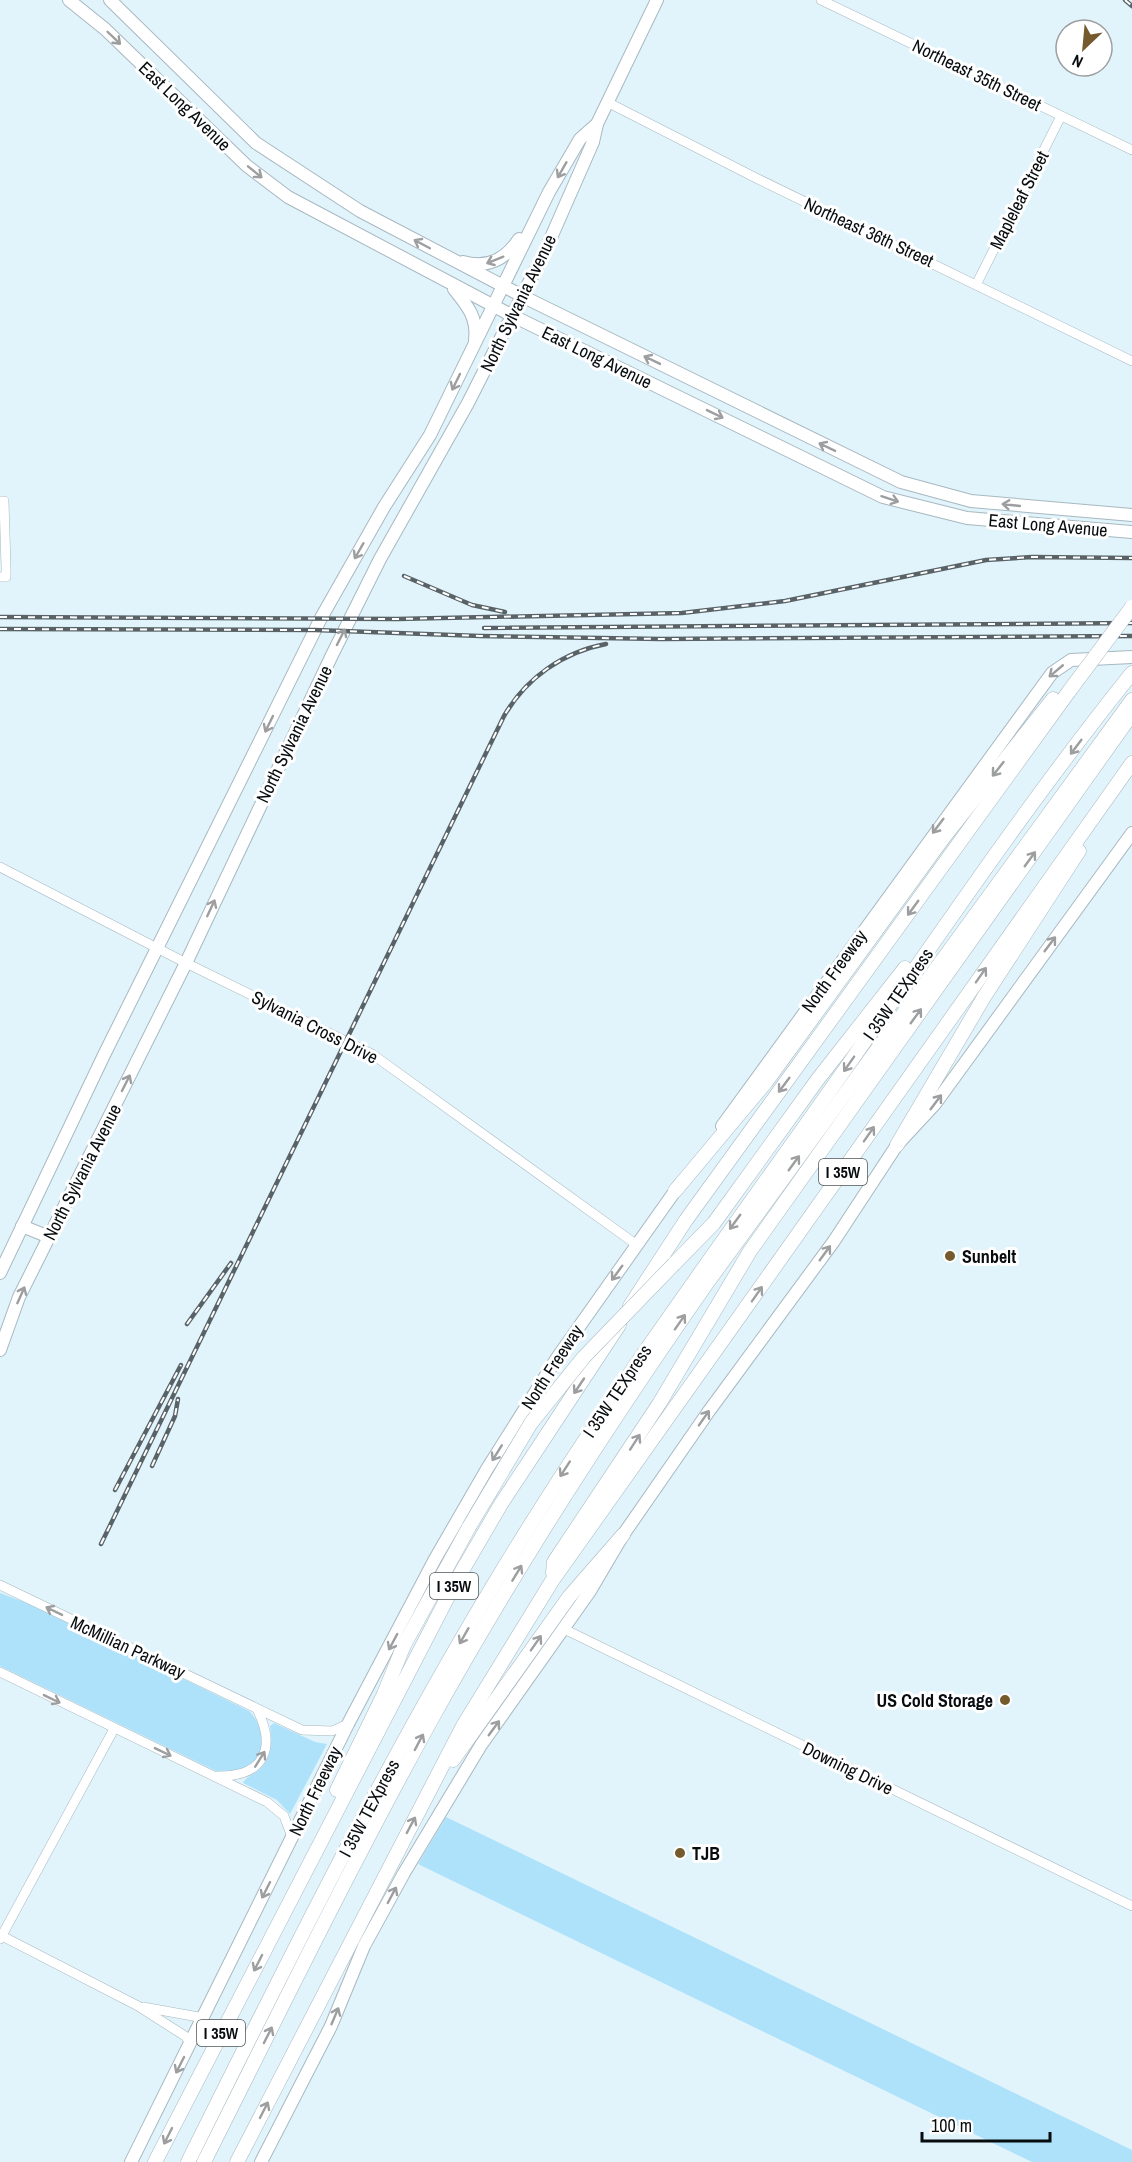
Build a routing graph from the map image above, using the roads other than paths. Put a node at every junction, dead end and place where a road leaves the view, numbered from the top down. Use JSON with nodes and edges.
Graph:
{"nodes":[{"id":1,"x":69,"y":0,"type":"edge"},
{"id":2,"x":110,"y":0,"type":"edge"},
{"id":3,"x":657,"y":0,"type":"edge"},
{"id":4,"x":821,"y":0,"type":"edge"},
{"id":5,"x":607,"y":102,"type":"junction"},
{"id":6,"x":1061,"y":116,"type":"junction"},
{"id":7,"x":597,"y":124,"type":"junction"},
{"id":8,"x":240,"y":129,"type":"junction"},
{"id":9,"x":224,"y":144,"type":"junction"},
{"id":10,"x":1132,"y":150,"type":"edge"},
{"id":11,"x":547,"y":196,"type":"junction"},
{"id":12,"x":567,"y":200,"type":"junction"},
{"id":13,"x":445,"y":257,"type":"junction"},
{"id":14,"x":449,"y":284,"type":"junction"},
{"id":15,"x":977,"y":284,"type":"junction"},
{"id":16,"x":502,"y":285,"type":"junction"},
{"id":17,"x":523,"y":296,"type":"junction"},
{"id":18,"x":493,"y":306,"type":"junction"},
{"id":19,"x":511,"y":315,"type":"junction"},
{"id":20,"x":474,"y":345,"type":"junction"},
{"id":21,"x":1132,"y":361,"type":"edge"},
{"id":22,"x":745,"y":406,"type":"junction"},
{"id":23,"x":736,"y":425,"type":"junction"},
{"id":24,"x":0,"y":501,"type":"edge"},
{"id":25,"x":384,"y":507,"type":"junction"},
{"id":26,"x":1080,"y":511,"type":"junction"},
{"id":27,"x":406,"y":515,"type":"junction"},
{"id":28,"x":1132,"y":515,"type":"edge"},
{"id":29,"x":1079,"y":528,"type":"junction"},
{"id":30,"x":1132,"y":532,"type":"edge"},
{"id":31,"x":0,"y":577,"type":"edge"},
{"id":32,"x":1132,"y":607,"type":"edge"},
{"id":33,"x":1132,"y":657,"type":"edge"},
{"id":34,"x":1128,"y":678,"type":"edge"},
{"id":35,"x":1065,"y":690,"type":"junction"},
{"id":36,"x":1132,"y":700,"type":"edge"},
{"id":37,"x":1132,"y":714,"type":"edge"},
{"id":38,"x":1132,"y":763,"type":"edge"},
{"id":39,"x":1096,"y":814,"type":"junction"},
{"id":40,"x":1132,"y":832,"type":"edge"},
{"id":41,"x":1003,"y":844,"type":"junction"},
{"id":42,"x":0,"y":867,"type":"edge"},
{"id":43,"x":158,"y":948,"type":"junction"},
{"id":44,"x":186,"y":963,"type":"junction"},
{"id":45,"x":897,"y":1145,"type":"junction"},
{"id":46,"x":675,"y":1191,"type":"junction"},
{"id":47,"x":22,"y":1226,"type":"junction"},
{"id":48,"x":49,"y":1237,"type":"junction"},
{"id":49,"x":637,"y":1245,"type":"junction"},
{"id":50,"x":0,"y":1273,"type":"edge"},
{"id":51,"x":0,"y":1350,"type":"edge"},
{"id":52,"x":623,"y":1535,"type":"junction"},
{"id":53,"x":552,"y":1581,"type":"junction"},
{"id":54,"x":0,"y":1585,"type":"edge"},
{"id":55,"x":564,"y":1629,"type":"junction"},
{"id":56,"x":0,"y":1672,"type":"edge"},
{"id":57,"x":256,"y":1708,"type":"junction"},
{"id":58,"x":348,"y":1724,"type":"junction"},
{"id":59,"x":114,"y":1729,"type":"junction"},
{"id":60,"x":438,"y":1773,"type":"junction"},
{"id":61,"x":212,"y":1776,"type":"junction"},
{"id":62,"x":292,"y":1837,"type":"junction"},
{"id":63,"x":301,"y":1880,"type":"junction"},
{"id":64,"x":1132,"y":1906,"type":"edge"},
{"id":65,"x":1,"y":1937,"type":"edge"},
{"id":66,"x":138,"y":2006,"type":"junction"},
{"id":67,"x":204,"y":2018,"type":"junction"},
{"id":68,"x":191,"y":2043,"type":"junction"},
{"id":69,"x":131,"y":2162,"type":"edge"},
{"id":70,"x":155,"y":2162,"type":"edge"},
{"id":71,"x":189,"y":2162,"type":"edge"},
{"id":72,"x":204,"y":2162,"type":"edge"},
{"id":73,"x":237,"y":2162,"type":"edge"},
{"id":74,"x":261,"y":2162,"type":"edge"}],
"edges":[{"from":1,"to":9,"type":"main road","name":"East Long Avenue","one_way":true},
{"from":2,"to":8,"type":"main road","name":"East Long Avenue"},
{"from":3,"to":5,"type":"main road","name":"North Sylvania Avenue"},
{"from":4,"to":6,"type":"street","name":"Northeast 35th Street"},
{"from":5,"to":7,"type":"main road","name":"North Sylvania Avenue"},
{"from":5,"to":15,"type":"street","name":"Northeast 36th Street"},
{"from":6,"to":10,"type":"street","name":"Northeast 35th Street"},
{"from":6,"to":15,"type":"street","name":"Mapleleaf Street"},
{"from":7,"to":11,"type":"main road","name":"North Sylvania Avenue","one_way":true},
{"from":7,"to":12,"type":"main road","name":"North Sylvania Avenue"},
{"from":8,"to":9,"type":"main road"},
{"from":13,"to":8,"type":"main road","name":"East Long Avenue","one_way":true},
{"from":9,"to":14,"type":"main road","name":"East Long Avenue","one_way":true},
{"from":11,"to":12,"type":"main road"},
{"from":11,"to":13,"type":"main road","one_way":true},
{"from":11,"to":16,"type":"main road","name":"North Sylvania Avenue"},
{"from":12,"to":17,"type":"main road","name":"North Sylvania Avenue"},
{"from":13,"to":16,"type":"main road","name":"East Long Avenue"},
{"from":14,"to":18,"type":"main road","name":"East Long Avenue"},
{"from":14,"to":20,"type":"main road"},
{"from":15,"to":21,"type":"street","name":"Northeast 36th Street"},
{"from":16,"to":17,"type":"main road","name":"East Long Avenue"},
{"from":16,"to":18,"type":"main road","name":"North Sylvania Avenue"},
{"from":17,"to":19,"type":"main road","name":"North Sylvania Avenue"},
{"from":22,"to":17,"type":"main road","name":"East Long Avenue","one_way":true},
{"from":18,"to":19,"type":"main road","name":"East Long Avenue"},
{"from":18,"to":20,"type":"main road","name":"North Sylvania Avenue"},
{"from":19,"to":23,"type":"main road","name":"East Long Avenue","one_way":true},
{"from":19,"to":27,"type":"main road","name":"North Sylvania Avenue"},
{"from":20,"to":25,"type":"main road","name":"North Sylvania Avenue","one_way":true},
{"from":22,"to":23,"type":"main road"},
{"from":26,"to":22,"type":"main road","name":"East Long Avenue","one_way":true},
{"from":23,"to":29,"type":"main road","name":"East Long Avenue","one_way":true},
{"from":24,"to":31,"type":"street"},
{"from":25,"to":27,"type":"main road"},
{"from":25,"to":43,"type":"main road","name":"North Sylvania Avenue","one_way":true},
{"from":26,"to":28,"type":"main road","name":"East Long Avenue"},
{"from":26,"to":29,"type":"main road"},
{"from":44,"to":27,"type":"main road","name":"North Sylvania Avenue","one_way":true},
{"from":29,"to":30,"type":"main road","name":"East Long Avenue"},
{"from":32,"to":35,"type":"highway","bridge":true},
{"from":33,"to":46,"type":"main road","name":"North Freeway","one_way":true},
{"from":34,"to":41,"type":"highway","name":"I 35W TEXpress","one_way":true},
{"from":35,"to":46,"type":"highway","one_way":true},
{"from":35,"to":63,"type":"highway","name":"North Freeway","number":"I 35W","one_way":true},
{"from":72,"to":36,"type":"highway","name":"I 35W TEXpress","one_way":true},
{"from":53,"to":37,"type":"highway","one_way":true},
{"from":38,"to":39,"type":"highway","number":"I 35W"},
{"from":39,"to":45,"type":"highway"},
{"from":53,"to":39,"type":"highway","number":"I 35W","one_way":true},
{"from":45,"to":40,"type":"main road","one_way":true},
{"from":41,"to":63,"type":"highway","bridge":true},
{"from":41,"to":71,"type":"highway","name":"I 35W TEXpress","one_way":true},
{"from":42,"to":43,"type":"street","name":"Sylvania Cross Drive"},
{"from":43,"to":44,"type":"street","name":"Sylvania Cross Drive"},
{"from":43,"to":47,"type":"main road","name":"North Sylvania Avenue"},
{"from":48,"to":44,"type":"main road","name":"North Sylvania Avenue","one_way":true},
{"from":44,"to":49,"type":"street","name":"Sylvania Cross Drive"},
{"from":52,"to":45,"type":"main road","one_way":true},
{"from":46,"to":49,"type":"main road","name":"North Freeway"},
{"from":47,"to":48,"type":"main road"},
{"from":47,"to":50,"type":"main road","name":"North Sylvania Avenue"},
{"from":51,"to":48,"type":"main road","name":"North Sylvania Avenue","one_way":true},
{"from":49,"to":58,"type":"main road","name":"North Freeway","one_way":true},
{"from":52,"to":55,"type":"main road"},
{"from":60,"to":52,"type":"highway","one_way":true},
{"from":53,"to":60,"type":"highway","number":"I 35W"},
{"from":57,"to":54,"type":"street","name":"McMillian Parkway","one_way":true},
{"from":55,"to":64,"type":"street","name":"Downing Drive"},
{"from":74,"to":55,"type":"main road","one_way":true},
{"from":56,"to":59,"type":"street","one_way":true},
{"from":57,"to":58,"type":"street","name":"McMillian Parkway"},
{"from":61,"to":57,"type":"street","one_way":true},
{"from":58,"to":62,"type":"main road","name":"North Freeway"},
{"from":59,"to":61,"type":"street","one_way":true},
{"from":59,"to":65,"type":"street"},
{"from":73,"to":60,"type":"highway","number":"I 35W","one_way":true},
{"from":61,"to":62,"type":"street"},
{"from":62,"to":67,"type":"main road","name":"North Freeway","one_way":true},
{"from":63,"to":70,"type":"highway","name":"North Freeway","number":"I 35W","one_way":true},
{"from":65,"to":66,"type":"street"},
{"from":66,"to":67,"type":"street"},
{"from":66,"to":68,"type":"street"},
{"from":67,"to":68,"type":"main road","name":"North Freeway"},
{"from":68,"to":69,"type":"main road","name":"North Freeway","one_way":true}]}
